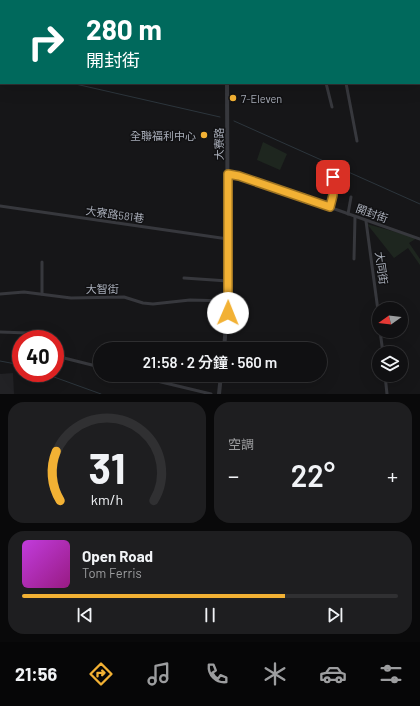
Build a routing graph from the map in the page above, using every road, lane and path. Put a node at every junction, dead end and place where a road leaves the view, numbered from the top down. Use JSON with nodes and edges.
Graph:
{"nodes":[{"id":1,"x":228,"y":84,"type":"edge"},
{"id":2,"x":326,"y":84,"type":"edge"},
{"id":3,"x":346,"y":84,"type":"edge"},
{"id":4,"x":332,"y":107,"type":"dead end"},
{"id":5,"x":357,"y":141,"type":"dead end"},
{"id":6,"x":228,"y":174,"type":"junction"},
{"id":7,"x":333,"y":177,"type":"dead end"},
{"id":8,"x":351,"y":197,"type":"dead end"},
{"id":9,"x":0,"y":206,"type":"edge"},
{"id":10,"x":330,"y":207,"type":"junction"},
{"id":11,"x":348,"y":214,"type":"junction"},
{"id":12,"x":355,"y":217,"type":"junction"},
{"id":13,"x":366,"y":221,"type":"junction"},
{"id":14,"x":228,"y":239,"type":"junction"},
{"id":15,"x":420,"y":239,"type":"edge"},
{"id":16,"x":354,"y":259,"type":"dead end"},
{"id":17,"x":42,"y":262,"type":"dead end"},
{"id":18,"x":184,"y":278,"type":"dead end"},
{"id":19,"x":228,"y":281,"type":"junction"},
{"id":20,"x":0,"y":294,"type":"edge"},
{"id":21,"x":42,"y":294,"type":"junction"},
{"id":22,"x":228,"y":301,"type":"junction"},
{"id":23,"x":377,"y":302,"type":"edge"},
{"id":24,"x":0,"y":332,"type":"edge"},
{"id":25,"x":12,"y":332,"type":"edge"},
{"id":26,"x":225,"y":342,"type":"edge"},
{"id":27,"x":64,"y":358,"type":"edge"},
{"id":28,"x":93,"y":365,"type":"edge"},
{"id":29,"x":161,"y":382,"type":"edge"},
{"id":30,"x":220,"y":382,"type":"edge"},
{"id":31,"x":386,"y":382,"type":"edge"},
{"id":32,"x":211,"y":394,"type":"edge"},
{"id":33,"x":219,"y":394,"type":"edge"},
{"id":34,"x":387,"y":394,"type":"edge"}],
"edges":[{"from":1,"to":6,"type":"street","name":"大寮路"},
{"from":2,"to":4,"type":"street"},
{"from":3,"to":5,"type":"street"},
{"from":6,"to":10,"type":"street","name":"開封街"},
{"from":6,"to":14,"type":"street","name":"大寮路"},
{"from":7,"to":10,"type":"street"},
{"from":8,"to":11,"type":"street"},
{"from":9,"to":14,"type":"street","name":"大寮路581巷"},
{"from":10,"to":11,"type":"street","name":"開封街"},
{"from":11,"to":12,"type":"street","name":"開封街"},
{"from":12,"to":13,"type":"street","name":"開封街"},
{"from":12,"to":16,"type":"street"},
{"from":13,"to":15,"type":"street","name":"開封街"},
{"from":13,"to":23,"type":"street","name":"大同街"},
{"from":14,"to":19,"type":"street","name":"大寮路"},
{"from":17,"to":21,"type":"street"},
{"from":18,"to":19,"type":"street"},
{"from":19,"to":22,"type":"street","name":"大寮路"},
{"from":20,"to":21,"type":"street","name":"大智街"},
{"from":21,"to":22,"type":"street","name":"大智街"},
{"from":22,"to":26,"type":"street","name":"大寮路"},
{"from":24,"to":25,"type":"street"},
{"from":27,"to":28,"type":"street"},
{"from":29,"to":32,"type":"street"},
{"from":30,"to":33,"type":"street"},
{"from":31,"to":34,"type":"street"}]}
